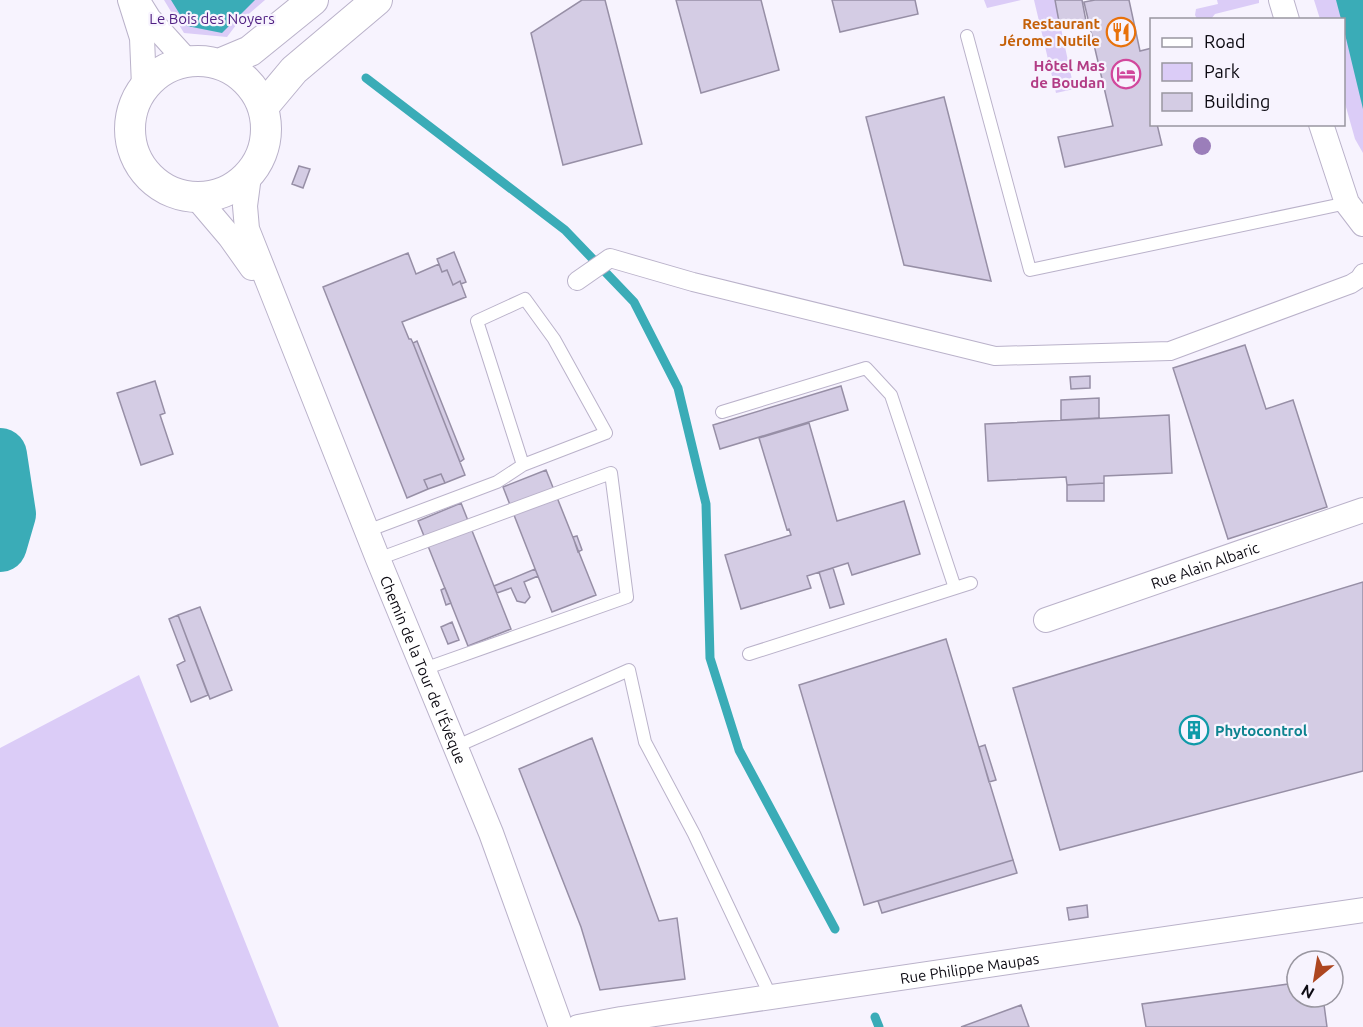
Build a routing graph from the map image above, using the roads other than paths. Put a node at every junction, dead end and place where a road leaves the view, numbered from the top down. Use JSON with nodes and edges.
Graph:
{"nodes":[{"id":1,"x":130,"y":0,"type":"edge"},
{"id":2,"x":137,"y":0,"type":"edge"},
{"id":3,"x":313,"y":0,"type":"edge"},
{"id":4,"x":377,"y":0,"type":"edge"},
{"id":5,"x":1281,"y":0,"type":"edge"},
{"id":6,"x":1286,"y":18,"type":"edge"},
{"id":7,"x":967,"y":36,"type":"dead end"},
{"id":8,"x":187,"y":61,"type":"junction"},
{"id":9,"x":219,"y":64,"type":"junction"},
{"id":10,"x":144,"y":86,"type":"junction"},
{"id":11,"x":263,"y":107,"type":"junction"},
{"id":12,"x":1322,"y":126,"type":"edge"},
{"id":13,"x":249,"y":176,"type":"junction"},
{"id":14,"x":196,"y":198,"type":"junction"},
{"id":15,"x":1347,"y":203,"type":"junction"},
{"id":16,"x":1363,"y":224,"type":"edge"},
{"id":17,"x":1363,"y":273,"type":"edge"},
{"id":18,"x":577,"y":281,"type":"dead end"},
{"id":19,"x":281,"y":315,"type":"junction"},
{"id":20,"x":722,"y":412,"type":"dead end"},
{"id":21,"x":523,"y":465,"type":"junction"},
{"id":22,"x":1363,"y":510,"type":"edge"},
{"id":23,"x":367,"y":531,"type":"junction"},
{"id":24,"x":378,"y":559,"type":"junction"},
{"id":25,"x":970,"y":583,"type":"dead end"},
{"id":26,"x":955,"y":588,"type":"junction"},
{"id":27,"x":1046,"y":620,"type":"dead end"},
{"id":28,"x":749,"y":654,"type":"dead end"},
{"id":29,"x":424,"y":669,"type":"junction"},
{"id":30,"x":455,"y":747,"type":"junction"},
{"id":31,"x":1363,"y":910,"type":"edge"},
{"id":32,"x":771,"y":998,"type":"junction"},
{"id":33,"x":561,"y":1027,"type":"edge"},
{"id":34,"x":578,"y":1027,"type":"edge"}],
"edges":[{"from":1,"to":10,"type":"street"},
{"from":2,"to":8,"type":"street"},
{"from":3,"to":9,"type":"street"},
{"from":4,"to":11,"type":"street"},
{"from":5,"to":6,"type":"street"},
{"from":7,"to":15,"type":"lane"},
{"from":8,"to":9,"type":"street"},
{"from":8,"to":10,"type":"street"},
{"from":9,"to":11,"type":"street"},
{"from":10,"to":14,"type":"street"},
{"from":11,"to":13,"type":"street"},
{"from":12,"to":15,"type":"street"},
{"from":13,"to":14,"type":"street"},
{"from":13,"to":19,"type":"street","name":"Chemin de la Tour de l'Évêque"},
{"from":14,"to":19,"type":"street","name":"Chemin de la Tour de l'Évêque"},
{"from":15,"to":16,"type":"street"},
{"from":17,"to":18,"type":"street"},
{"from":19,"to":23,"type":"street","name":"Chemin de la Tour de l'Évêque"},
{"from":20,"to":26,"type":"lane"},
{"from":21,"to":21,"type":"lane"},
{"from":21,"to":23,"type":"lane"},
{"from":22,"to":27,"type":"street","name":"Rue Alain Albaric"},
{"from":23,"to":24,"type":"street","name":"Chemin de la Tour de l'Évêque"},
{"from":24,"to":29,"type":"street","name":"Chemin de la Tour de l'Évêque"},
{"from":24,"to":29,"type":"lane"},
{"from":25,"to":26,"type":"lane"},
{"from":26,"to":28,"type":"lane"},
{"from":29,"to":30,"type":"street","name":"Chemin de la Tour de l'Évêque"},
{"from":30,"to":32,"type":"lane"},
{"from":30,"to":33,"type":"street","name":"Chemin de la Tour de l'Évêque"},
{"from":31,"to":32,"type":"street","name":"Rue Philippe Maupas"},
{"from":32,"to":34,"type":"street","name":"Rue Philippe Maupas"}]}
